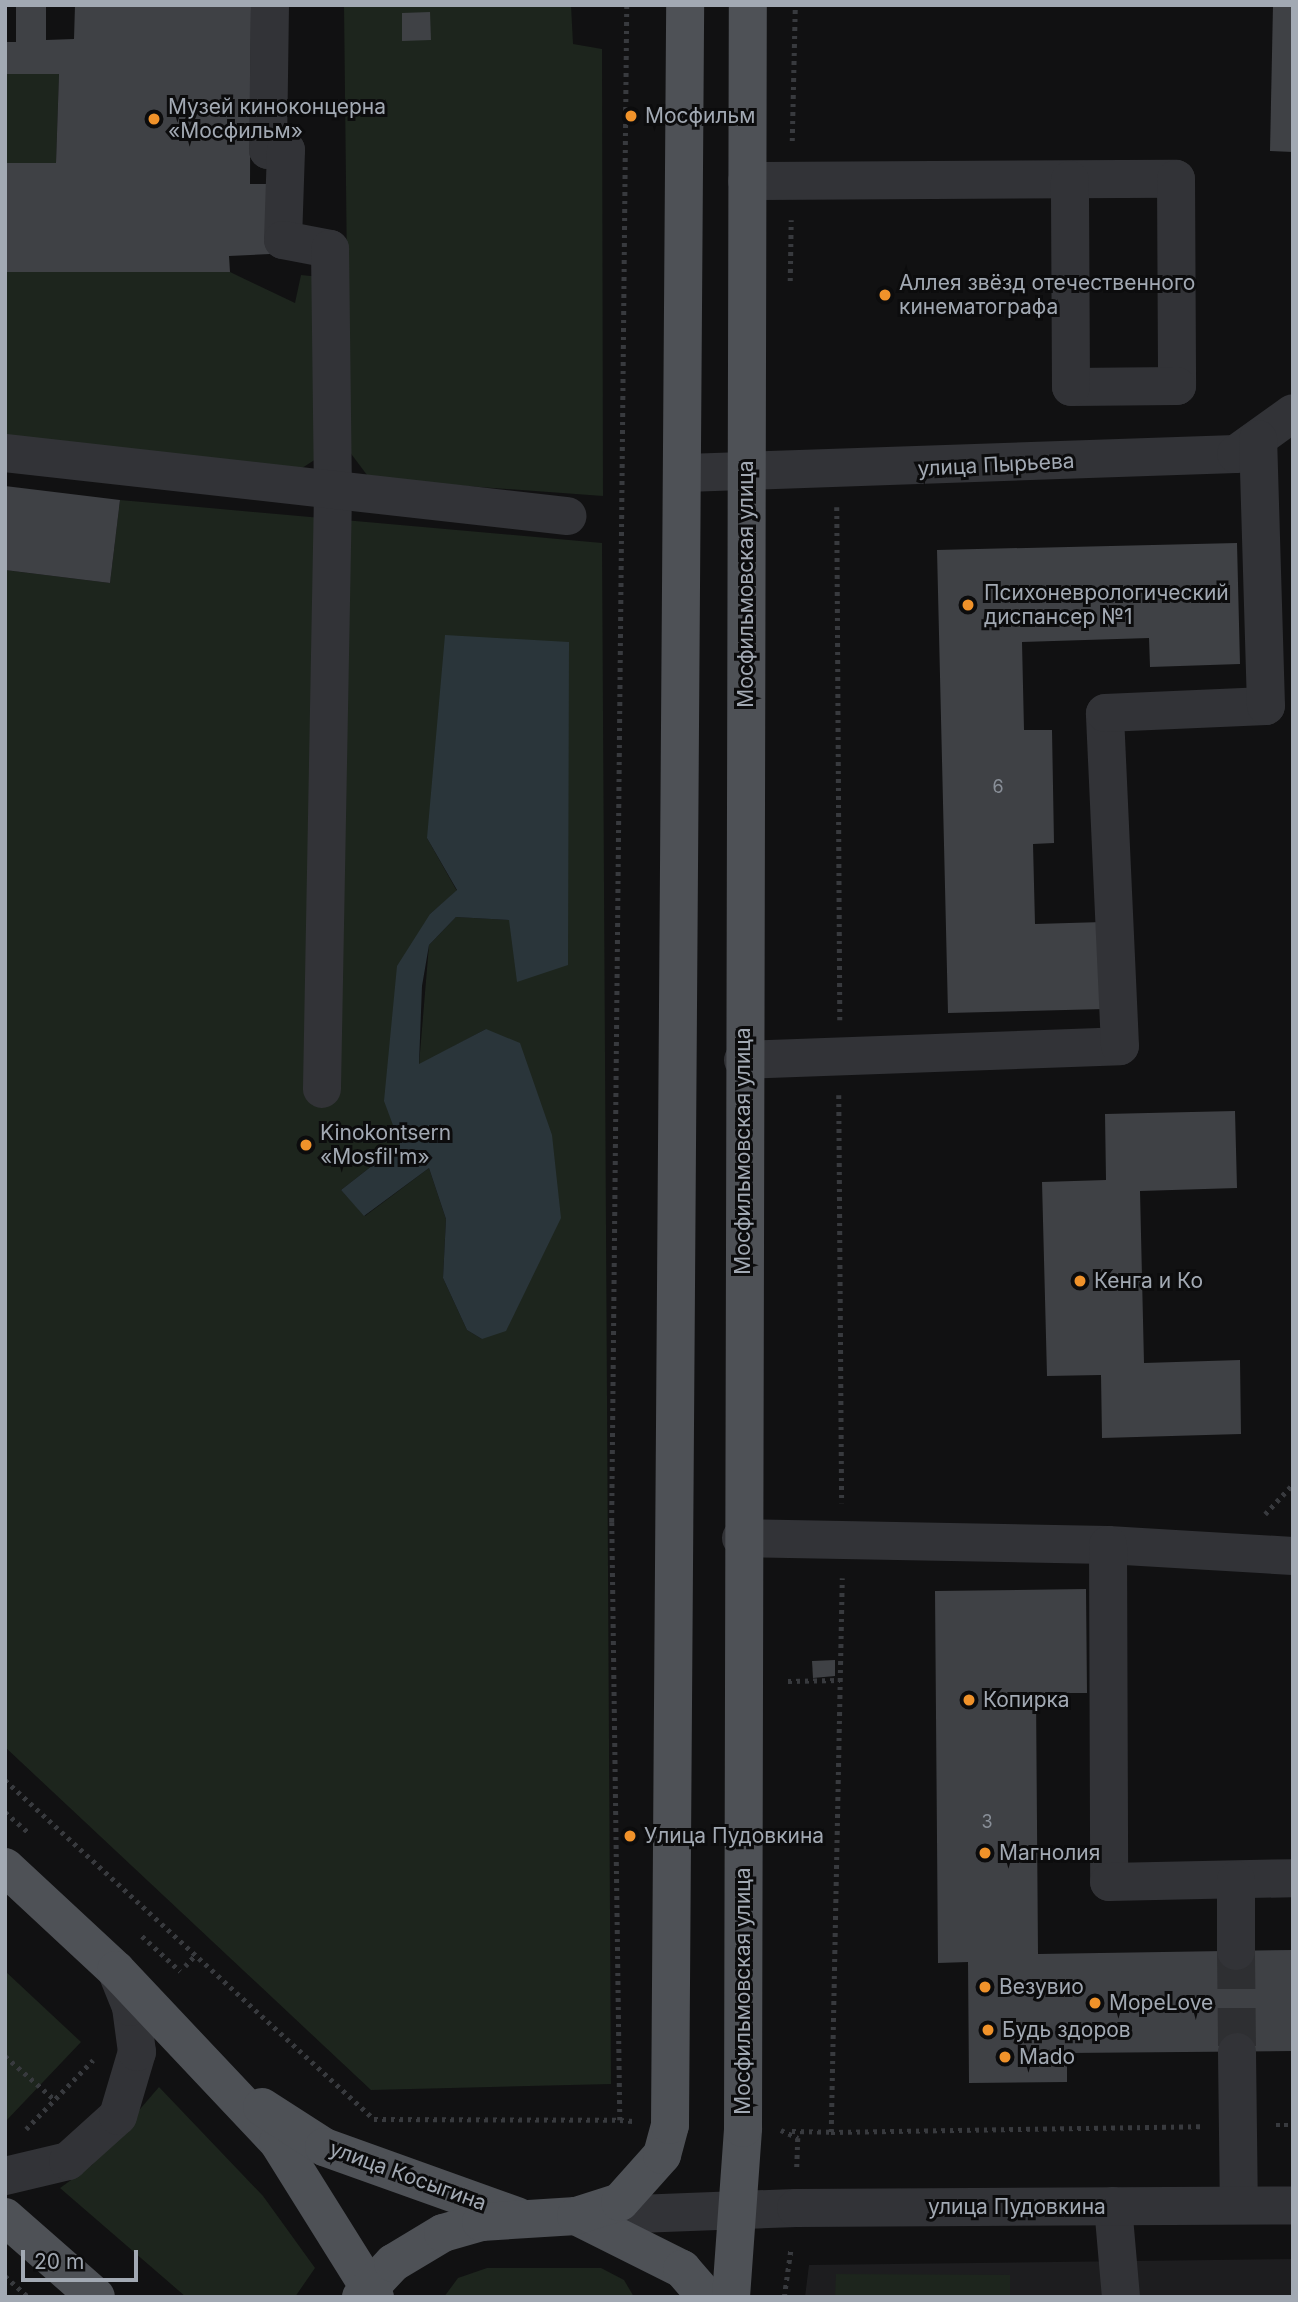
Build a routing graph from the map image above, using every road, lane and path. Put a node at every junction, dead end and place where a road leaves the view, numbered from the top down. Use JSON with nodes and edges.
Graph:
{"nodes":[{"id":1,"x":270,"y":5,"type":"edge"},
{"id":2,"x":685,"y":5,"type":"edge"},
{"id":3,"x":748,"y":5,"type":"edge"},
{"id":4,"x":795,"y":5,"type":"edge"},
{"id":5,"x":1070,"y":180,"type":"junction"},
{"id":6,"x":747,"y":181,"type":"junction"},
{"id":7,"x":792,"y":181,"type":"junction"},
{"id":8,"x":790,"y":291,"type":"dead end"},
{"id":9,"x":1293,"y":414,"type":"edge"},
{"id":10,"x":1258,"y":439,"type":"junction"},
{"id":11,"x":5,"y":453,"type":"edge"},
{"id":12,"x":836,"y":472,"type":"junction"},
{"id":13,"x":686,"y":473,"type":"junction"},
{"id":14,"x":746,"y":473,"type":"junction"},
{"id":15,"x":333,"y":492,"type":"junction"},
{"id":16,"x":567,"y":516,"type":"dead end"},
{"id":17,"x":1279,"y":633,"type":"edge"},
{"id":18,"x":840,"y":1056,"type":"junction"},
{"id":19,"x":743,"y":1060,"type":"junction"},
{"id":20,"x":322,"y":1089,"type":"dead end"},
{"id":21,"x":741,"y":1538,"type":"junction"},
{"id":22,"x":843,"y":1539,"type":"junction"},
{"id":23,"x":1108,"y":1545,"type":"junction"},
{"id":24,"x":1293,"y":1556,"type":"edge"},
{"id":25,"x":840,"y":1680,"type":"junction"},
{"id":26,"x":788,"y":1681,"type":"dead end"},
{"id":27,"x":5,"y":1780,"type":"edge"},
{"id":28,"x":5,"y":1867,"type":"edge"},
{"id":29,"x":1293,"y":1878,"type":"edge"},
{"id":30,"x":1236,"y":1880,"type":"junction"},
{"id":31,"x":1236,"y":1951,"type":"tunnel mouth"},
{"id":32,"x":196,"y":1954,"type":"junction"},
{"id":33,"x":185,"y":1966,"type":"dead end"},
{"id":34,"x":116,"y":1970,"type":"junction"},
{"id":35,"x":103,"y":2049,"type":"dead end"},
{"id":36,"x":1237,"y":2052,"type":"tunnel mouth"},
{"id":37,"x":5,"y":2056,"type":"edge"},
{"id":38,"x":229,"y":2086,"type":"junction"},
{"id":39,"x":55,"y":2100,"type":"junction"},
{"id":40,"x":620,"y":2120,"type":"dead end"},
{"id":41,"x":1238,"y":2125,"type":"junction"},
{"id":42,"x":1293,"y":2125,"type":"edge"},
{"id":43,"x":789,"y":2131,"type":"dead end"},
{"id":44,"x":831,"y":2132,"type":"junction"},
{"id":45,"x":23,"y":2133,"type":"dead end"},
{"id":46,"x":5,"y":2176,"type":"edge"},
{"id":47,"x":1293,"y":2205,"type":"edge"},
{"id":48,"x":1114,"y":2206,"type":"junction"},
{"id":49,"x":1239,"y":2206,"type":"junction"},
{"id":50,"x":741,"y":2209,"type":"junction"},
{"id":51,"x":5,"y":2217,"type":"edge"},
{"id":52,"x":519,"y":2217,"type":"junction"},
{"id":53,"x":576,"y":2217,"type":"junction"},
{"id":54,"x":5,"y":2276,"type":"edge"},
{"id":55,"x":78,"y":2291,"type":"edge"},
{"id":56,"x":368,"y":2293,"type":"edge"},
{"id":57,"x":28,"y":2297,"type":"edge"},
{"id":58,"x":706,"y":2297,"type":"edge"},
{"id":59,"x":731,"y":2297,"type":"edge"},
{"id":60,"x":1121,"y":2297,"type":"edge"}],
"edges":[{"from":1,"to":15,"type":"street"},
{"from":2,"to":13,"type":"main road"},
{"from":3,"to":6,"type":"main road","name":"Мосфильмовская улица"},
{"from":4,"to":7,"type":"path"},
{"from":5,"to":5,"type":"street"},
{"from":5,"to":7,"type":"street"},
{"from":6,"to":7,"type":"street"},
{"from":6,"to":14,"type":"main road","name":"Мосфильмовская улица"},
{"from":7,"to":8,"type":"path"},
{"from":9,"to":10,"type":"street","name":"улица Пырьева"},
{"from":10,"to":12,"type":"street","name":"улица Пырьева"},
{"from":10,"to":17,"type":"street"},
{"from":11,"to":15,"type":"street"},
{"from":12,"to":14,"type":"street","name":"улица Пырьева"},
{"from":12,"to":18,"type":"path"},
{"from":13,"to":14,"type":"street","name":"улица Пырьева"},
{"from":13,"to":53,"type":"main road"},
{"from":14,"to":19,"type":"main road","name":"Мосфильмовская улица"},
{"from":15,"to":16,"type":"street"},
{"from":15,"to":20,"type":"street"},
{"from":17,"to":18,"type":"street"},
{"from":18,"to":19,"type":"street"},
{"from":18,"to":22,"type":"path"},
{"from":19,"to":21,"type":"main road","name":"Мосфильмовская улица"},
{"from":21,"to":22,"type":"street"},
{"from":21,"to":50,"type":"main road","name":"Мосфильмовская улица"},
{"from":22,"to":23,"type":"street"},
{"from":22,"to":25,"type":"path"},
{"from":23,"to":24,"type":"street"},
{"from":23,"to":30,"type":"street"},
{"from":25,"to":26,"type":"path"},
{"from":25,"to":44,"type":"path"},
{"from":27,"to":32,"type":"path"},
{"from":28,"to":34,"type":"main road"},
{"from":29,"to":30,"type":"street"},
{"from":30,"to":31,"type":"street"},
{"from":32,"to":33,"type":"path"},
{"from":32,"to":40,"type":"path"},
{"from":34,"to":38,"type":"main road"},
{"from":34,"to":46,"type":"street"},
{"from":35,"to":39,"type":"path"},
{"from":36,"to":41,"type":"street"},
{"from":37,"to":39,"type":"path"},
{"from":38,"to":52,"type":"main road","name":"улица Косыгина"},
{"from":38,"to":56,"type":"main road"},
{"from":39,"to":45,"type":"path"},
{"from":41,"to":42,"type":"path"},
{"from":41,"to":44,"type":"path"},
{"from":41,"to":49,"type":"street"},
{"from":43,"to":44,"type":"path"},
{"from":47,"to":49,"type":"street","name":"улица Пудовкина"},
{"from":48,"to":49,"type":"street","name":"улица Пудовкина"},
{"from":48,"to":50,"type":"street","name":"улица Пудовкина"},
{"from":48,"to":60,"type":"street"},
{"from":50,"to":53,"type":"street","name":"улица Пудовкина"},
{"from":50,"to":59,"type":"main road","name":"Мосфильмовская улица"},
{"from":51,"to":55,"type":"main road"},
{"from":52,"to":53,"type":"main road","name":"улица Косыгина"},
{"from":52,"to":56,"type":"main road","name":"улица Косыгина"},
{"from":53,"to":58,"type":"main road"},
{"from":54,"to":57,"type":"path"}]}
